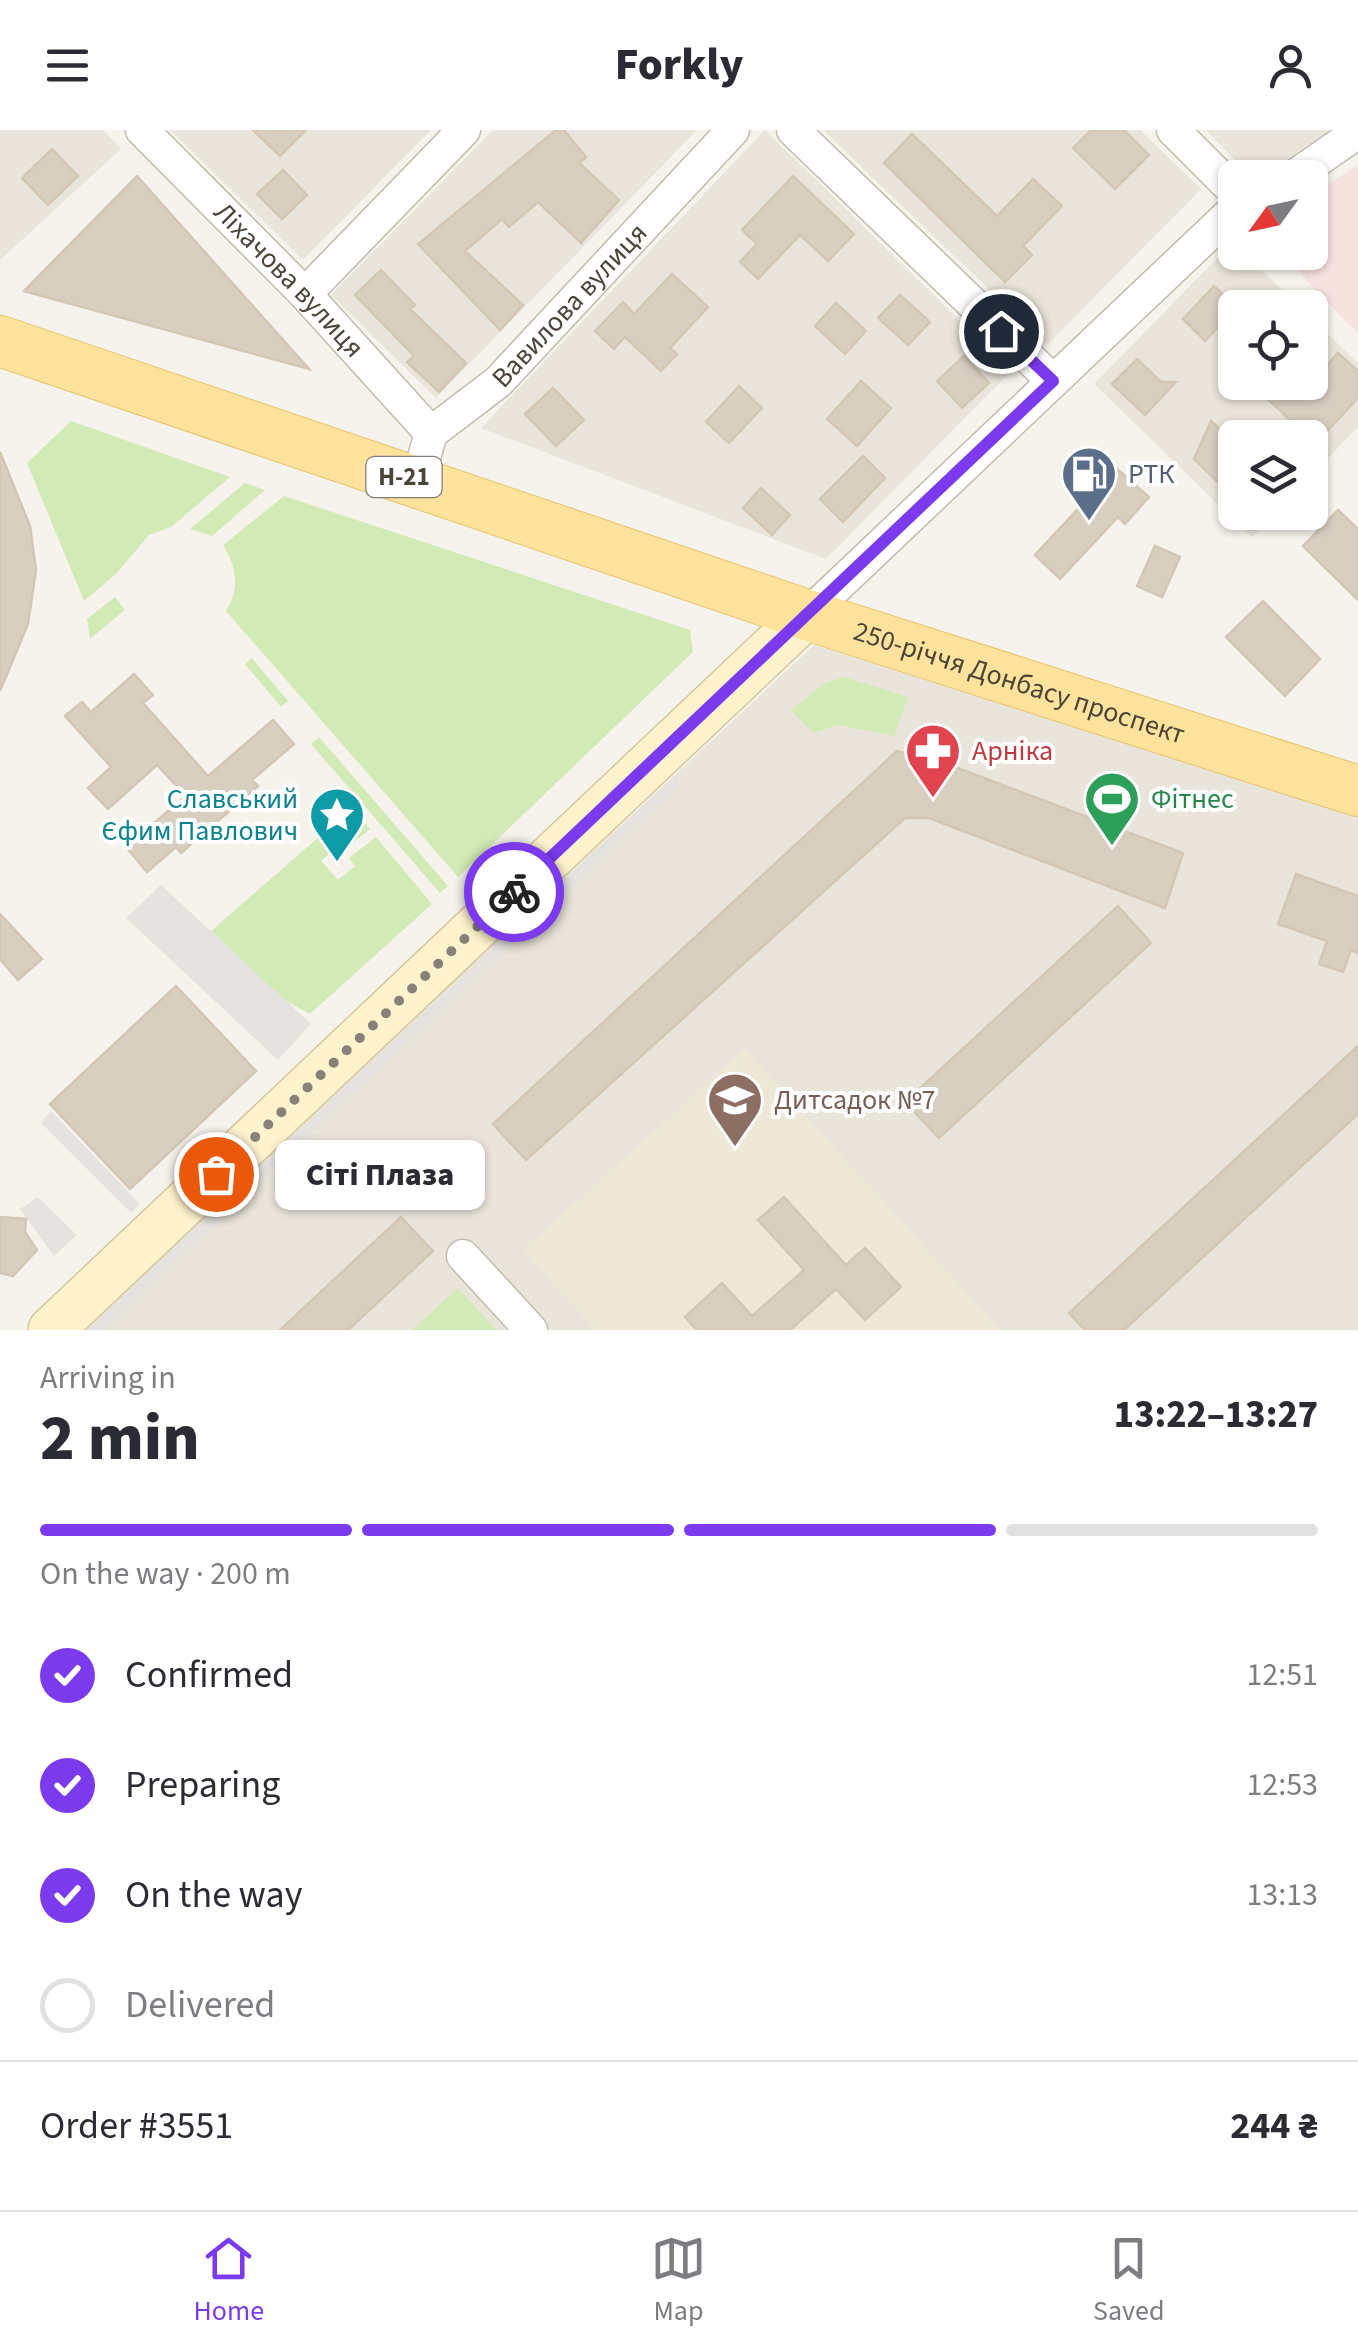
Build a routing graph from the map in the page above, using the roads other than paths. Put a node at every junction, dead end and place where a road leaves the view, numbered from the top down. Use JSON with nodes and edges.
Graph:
{"nodes":[{"id":1,"x":142,"y":130,"type":"edge"},
{"id":2,"x":464,"y":130,"type":"edge"},
{"id":3,"x":732,"y":130,"type":"edge"},
{"id":4,"x":793,"y":130,"type":"edge"},
{"id":5,"x":1173,"y":130,"type":"edge"},
{"id":6,"x":1358,"y":132,"type":"edge"},
{"id":7,"x":1318,"y":160,"type":"edge"},
{"id":8,"x":1218,"y":175,"type":"edge"},
{"id":9,"x":1218,"y":225,"type":"edge"},
{"id":10,"x":304,"y":294,"type":"junction"},
{"id":11,"x":0,"y":341,"type":"edge"},
{"id":12,"x":1053,"y":381,"type":"junction"},
{"id":13,"x":431,"y":433,"type":"junction"},
{"id":14,"x":417,"y":482,"type":"junction"},
{"id":15,"x":807,"y":615,"type":"junction"},
{"id":16,"x":1358,"y":791,"type":"edge"},
{"id":17,"x":463,"y":1256,"type":"dead end"},
{"id":18,"x":51,"y":1330,"type":"edge"},
{"id":19,"x":531,"y":1330,"type":"edge"}],
"edges":[{"from":1,"to":10,"type":"street","name":"Ліхачова вулиця"},
{"from":2,"to":10,"type":"street"},
{"from":3,"to":13,"type":"street","name":"Вавилова вулиця"},
{"from":4,"to":12,"type":"street"},
{"from":5,"to":8,"type":"street"},
{"from":6,"to":7,"type":"street"},
{"from":9,"to":12,"type":"street"},
{"from":10,"to":13,"type":"street","name":"Ліхачова вулиця"},
{"from":11,"to":14,"type":"main road","name":"250-річчя Донбасу проспект","number":"Н-21"},
{"from":12,"to":15,"type":"street"},
{"from":13,"to":14,"type":"street"},
{"from":14,"to":15,"type":"main road","name":"250-річчя Донбасу проспект","number":"Н-21"},
{"from":15,"to":16,"type":"main road","name":"250-річчя Донбасу проспект","number":"Н-21"},
{"from":15,"to":18,"type":"main road"},
{"from":17,"to":19,"type":"street"}]}
